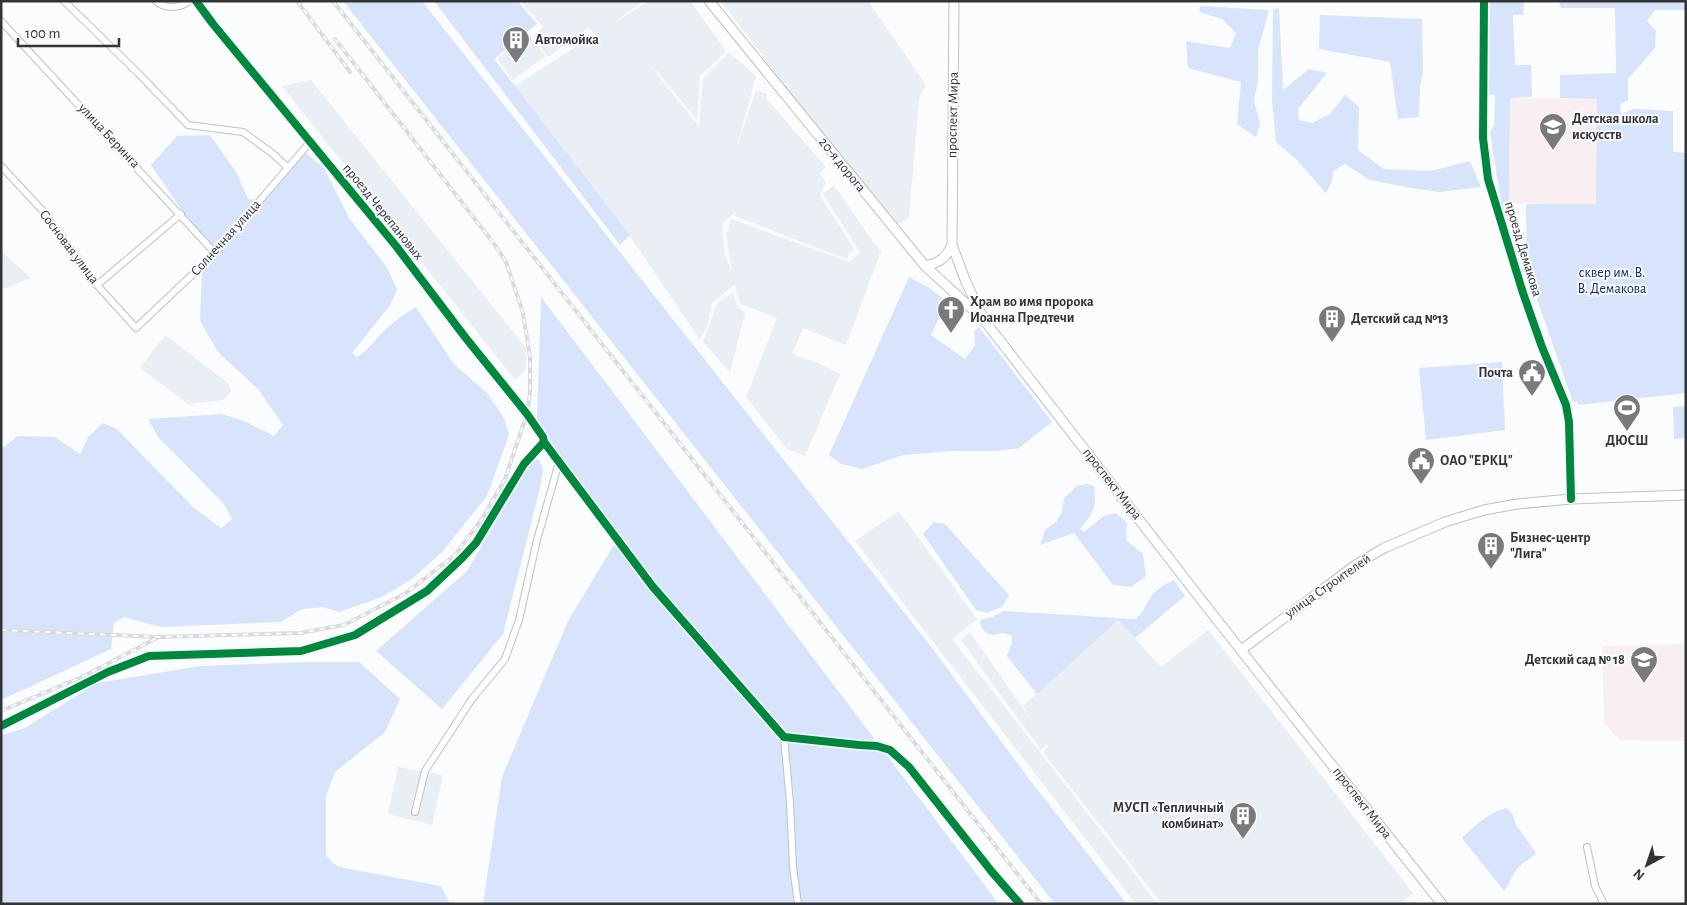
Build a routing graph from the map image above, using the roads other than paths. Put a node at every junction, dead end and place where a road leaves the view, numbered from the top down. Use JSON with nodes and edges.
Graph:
{"nodes":[{"id":1,"x":64,"y":1,"type":"edge"},
{"id":2,"x":156,"y":1,"type":"edge"},
{"id":3,"x":189,"y":1,"type":"edge"},
{"id":4,"x":196,"y":1,"type":"edge"},
{"id":5,"x":709,"y":1,"type":"edge"},
{"id":6,"x":954,"y":1,"type":"edge"},
{"id":7,"x":1484,"y":1,"type":"edge"},
{"id":8,"x":1,"y":21,"type":"edge"},
{"id":9,"x":310,"y":142,"type":"junction"},
{"id":10,"x":1,"y":166,"type":"edge"},
{"id":11,"x":287,"y":167,"type":"junction"},
{"id":12,"x":181,"y":214,"type":"junction"},
{"id":13,"x":952,"y":244,"type":"junction"},
{"id":14,"x":216,"y":253,"type":"junction"},
{"id":15,"x":925,"y":266,"type":"junction"},
{"id":16,"x":97,"y":284,"type":"junction"},
{"id":17,"x":984,"y":320,"type":"junction"},
{"id":18,"x":136,"y":328,"type":"joint"},
{"id":19,"x":544,"y":442,"type":"junction"},
{"id":20,"x":559,"y":462,"type":"junction"},
{"id":21,"x":1686,"y":495,"type":"edge"},
{"id":22,"x":1571,"y":499,"type":"junction"},
{"id":23,"x":1241,"y":650,"type":"junction"},
{"id":24,"x":1,"y":726,"type":"edge"},
{"id":25,"x":784,"y":737,"type":"junction"},
{"id":26,"x":415,"y":812,"type":"dead end"},
{"id":27,"x":1587,"y":847,"type":"dead end"},
{"id":28,"x":798,"y":904,"type":"edge"},
{"id":29,"x":1020,"y":904,"type":"edge"},
{"id":30,"x":1442,"y":904,"type":"edge"},
{"id":31,"x":1604,"y":904,"type":"edge"}],
"edges":[{"from":1,"to":11,"type":"street"},
{"from":2,"to":3,"type":"street"},
{"from":4,"to":9,"type":"street","name":"проезд Черепановых"},
{"from":5,"to":15,"type":"main road","name":"20-я дорога"},
{"from":6,"to":13,"type":"main road","name":"проспект Мира"},
{"from":7,"to":22,"type":"street","name":"проезд Демакова"},
{"from":8,"to":12,"type":"street","name":"улица Беринга"},
{"from":9,"to":11,"type":"street","name":"Солнечная улица"},
{"from":9,"to":19,"type":"street","name":"проезд Черепановых"},
{"from":10,"to":16,"type":"street","name":"Сосновая улица"},
{"from":11,"to":14,"type":"street","name":"Солнечная улица"},
{"from":12,"to":14,"type":"street","name":"улица Беринга"},
{"from":12,"to":16,"type":"street"},
{"from":13,"to":15,"type":"main road"},
{"from":13,"to":17,"type":"main road","name":"проспект Мира"},
{"from":14,"to":18,"type":"street","name":"Солнечная улица"},
{"from":15,"to":17,"type":"main road","name":"20-я дорога"},
{"from":16,"to":18,"type":"street","name":"Сосновая улица"},
{"from":17,"to":23,"type":"main road","name":"проспект Мира"},
{"from":19,"to":20,"type":"street","name":"проезд Черепановых"},
{"from":19,"to":24,"type":"street"},
{"from":20,"to":25,"type":"street","name":"проезд Черепановых"},
{"from":20,"to":26,"type":"street"},
{"from":21,"to":22,"type":"main road","name":"улица Строителей"},
{"from":22,"to":23,"type":"main road","name":"улица Строителей"},
{"from":23,"to":30,"type":"main road","name":"проспект Мира"},
{"from":25,"to":28,"type":"street"},
{"from":25,"to":29,"type":"street"},
{"from":27,"to":31,"type":"street"}]}
